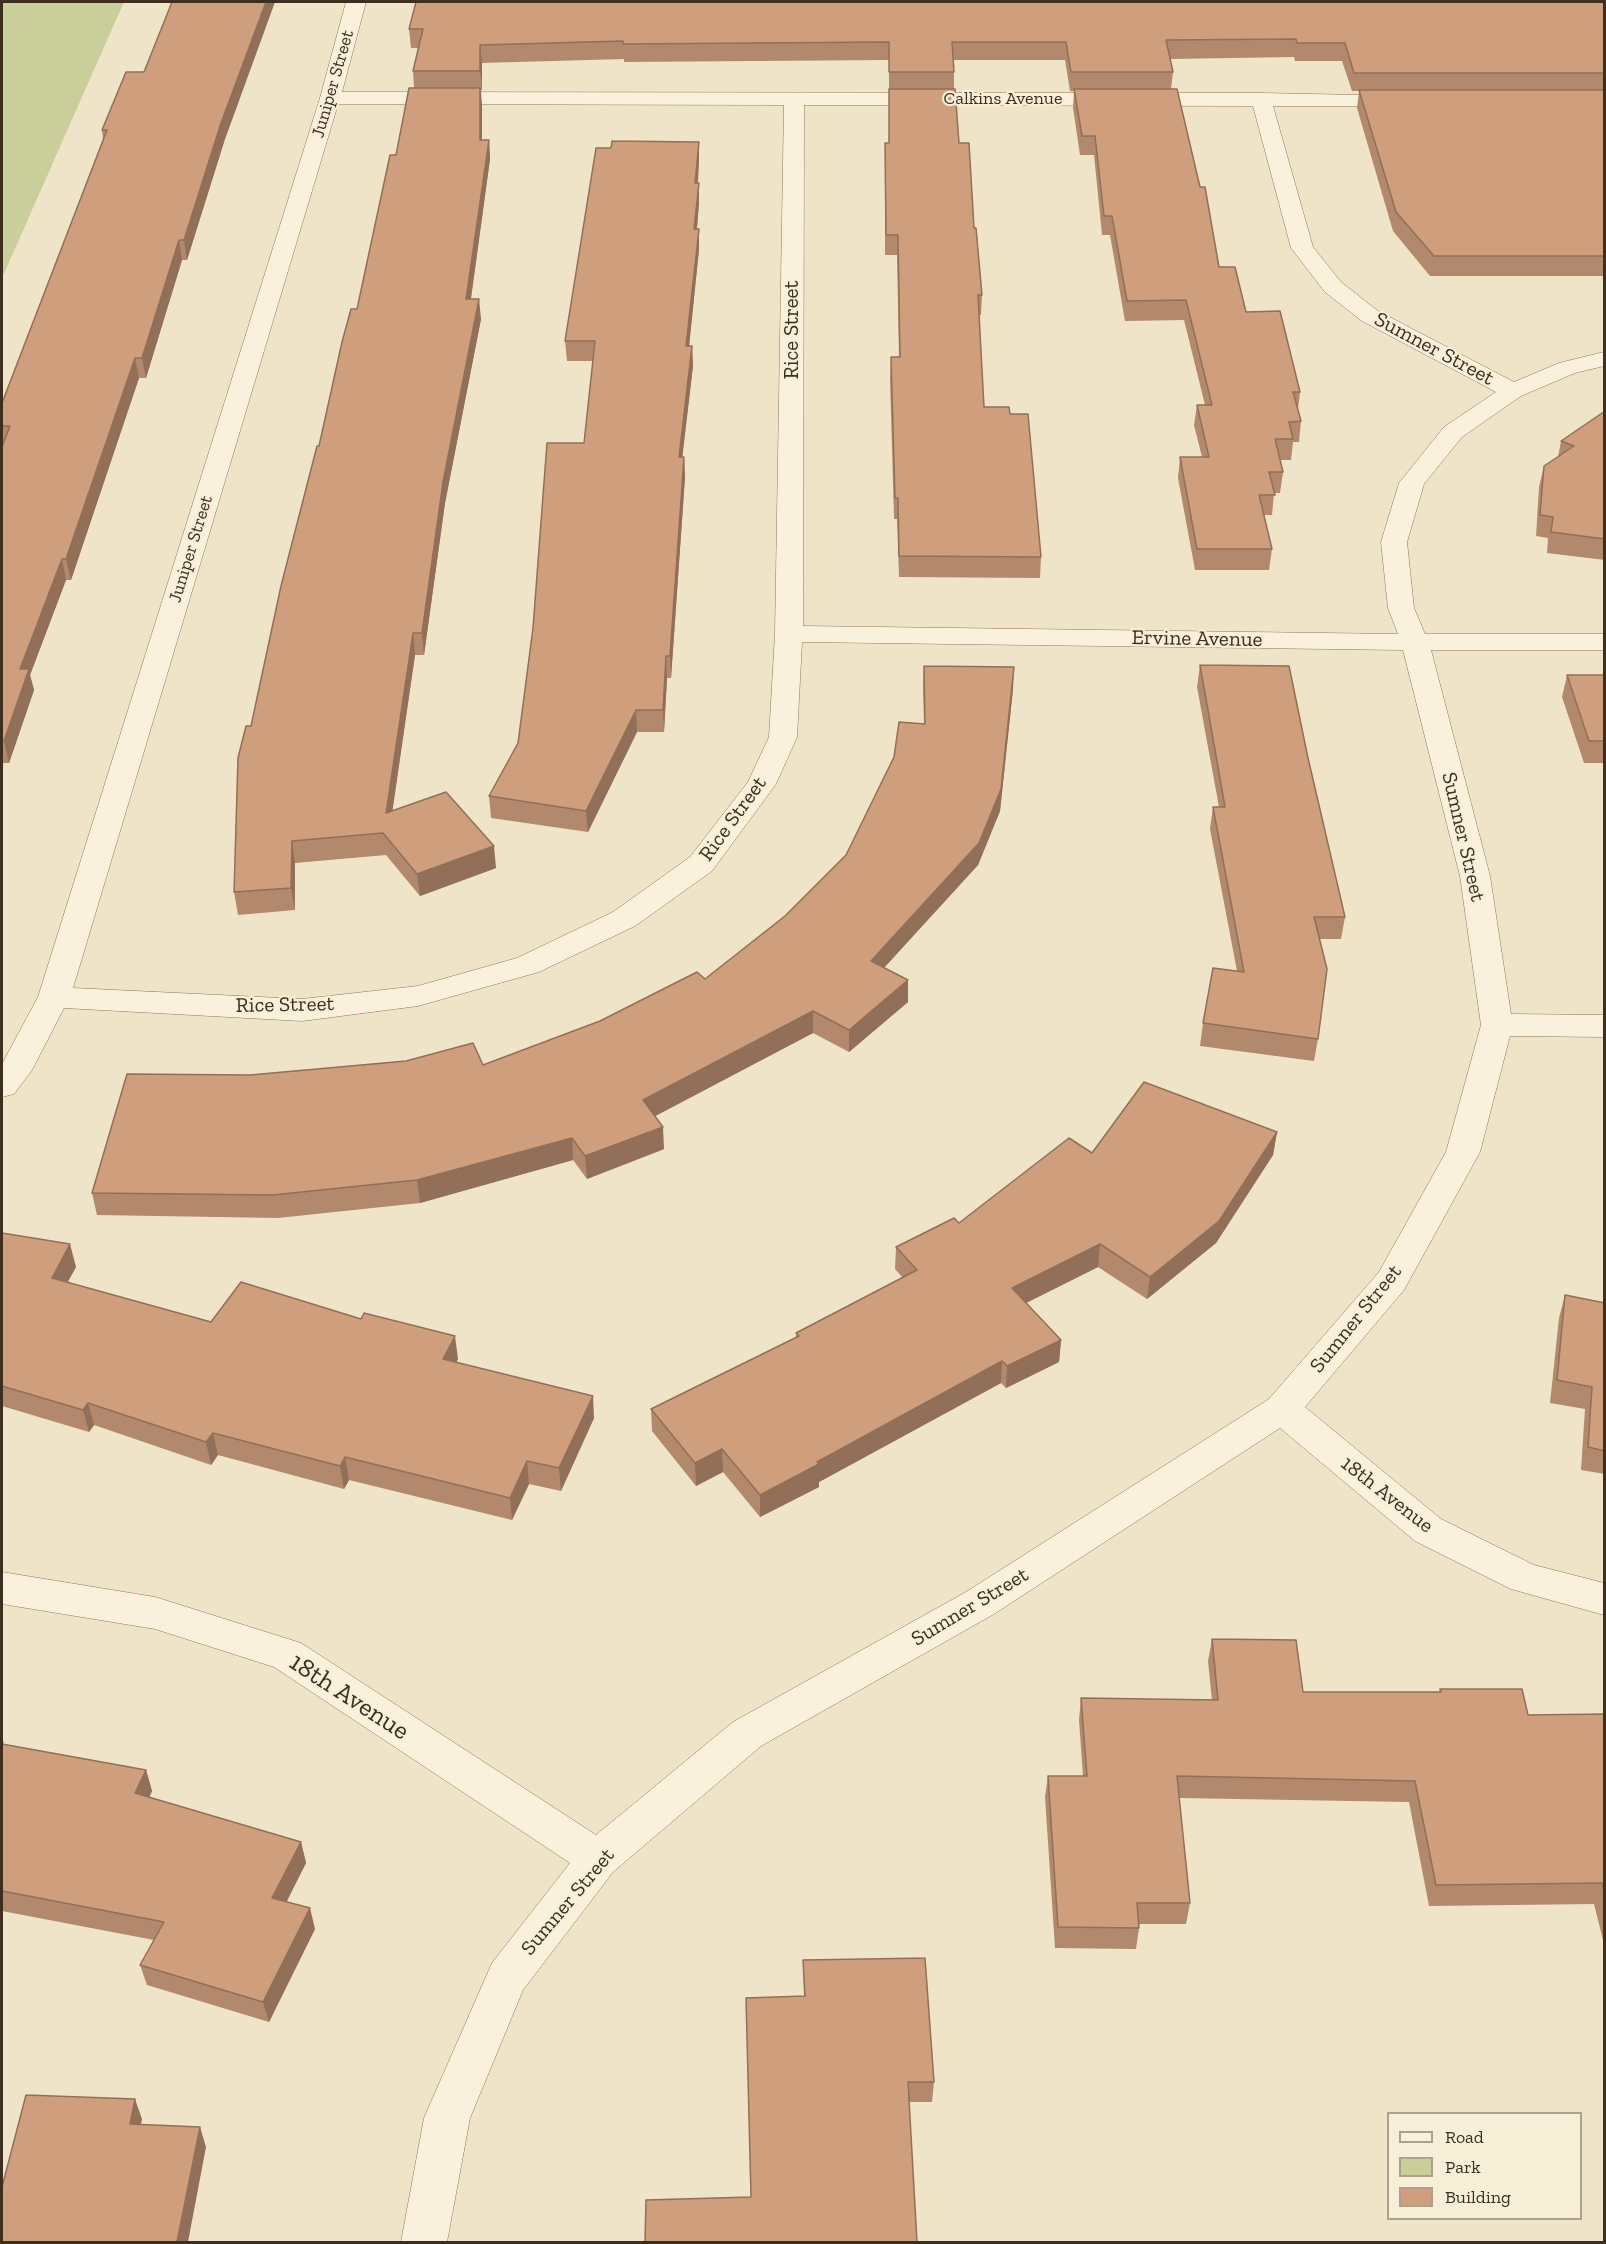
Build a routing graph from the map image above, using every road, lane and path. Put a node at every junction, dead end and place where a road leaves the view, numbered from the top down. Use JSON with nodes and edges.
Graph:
{"nodes":[{"id":1,"x":356,"y":2,"type":"edge"},
{"id":2,"x":330,"y":98,"type":"junction"},
{"id":3,"x":794,"y":99,"type":"junction"},
{"id":4,"x":1261,"y":99,"type":"junction"},
{"id":5,"x":1427,"y":100,"type":"edge"},
{"id":6,"x":1605,"y":359,"type":"edge"},
{"id":7,"x":1513,"y":391,"type":"junction"},
{"id":8,"x":789,"y":634,"type":"junction"},
{"id":9,"x":1415,"y":642,"type":"junction"},
{"id":10,"x":1605,"y":642,"type":"edge"},
{"id":11,"x":54,"y":998,"type":"junction"},
{"id":12,"x":1497,"y":1025,"type":"junction"},
{"id":13,"x":1605,"y":1026,"type":"edge"},
{"id":14,"x":2,"y":1086,"type":"edge"},
{"id":15,"x":1282,"y":1409,"type":"junction"},
{"id":16,"x":2,"y":1588,"type":"edge"},
{"id":17,"x":1605,"y":1599,"type":"edge"},
{"id":18,"x":597,"y":1859,"type":"junction"},
{"id":19,"x":424,"y":2242,"type":"edge"}],
"edges":[{"from":1,"to":2,"type":"street","name":"Juniper Street"},
{"from":2,"to":3,"type":"street","name":"Calkins Avenue"},
{"from":2,"to":11,"type":"street","name":"Juniper Street"},
{"from":3,"to":4,"type":"street","name":"Calkins Avenue"},
{"from":3,"to":8,"type":"street","name":"Rice Street"},
{"from":4,"to":5,"type":"street","name":"Calkins Avenue"},
{"from":4,"to":7,"type":"street","name":"Sumner Street"},
{"from":6,"to":7,"type":"street"},
{"from":7,"to":9,"type":"street","name":"Sumner Street"},
{"from":8,"to":9,"type":"street","name":"Ervine Avenue"},
{"from":8,"to":11,"type":"street","name":"Rice Street"},
{"from":9,"to":10,"type":"street","name":"Ervine Avenue"},
{"from":9,"to":12,"type":"street","name":"Sumner Street"},
{"from":11,"to":14,"type":"street","name":"Juniper Street"},
{"from":12,"to":13,"type":"street"},
{"from":12,"to":15,"type":"street","name":"Sumner Street"},
{"from":15,"to":17,"type":"street","name":"18th Avenue"},
{"from":15,"to":18,"type":"street","name":"Sumner Street"},
{"from":16,"to":18,"type":"street","name":"18th Avenue"},
{"from":18,"to":19,"type":"street","name":"Sumner Street"}]}
